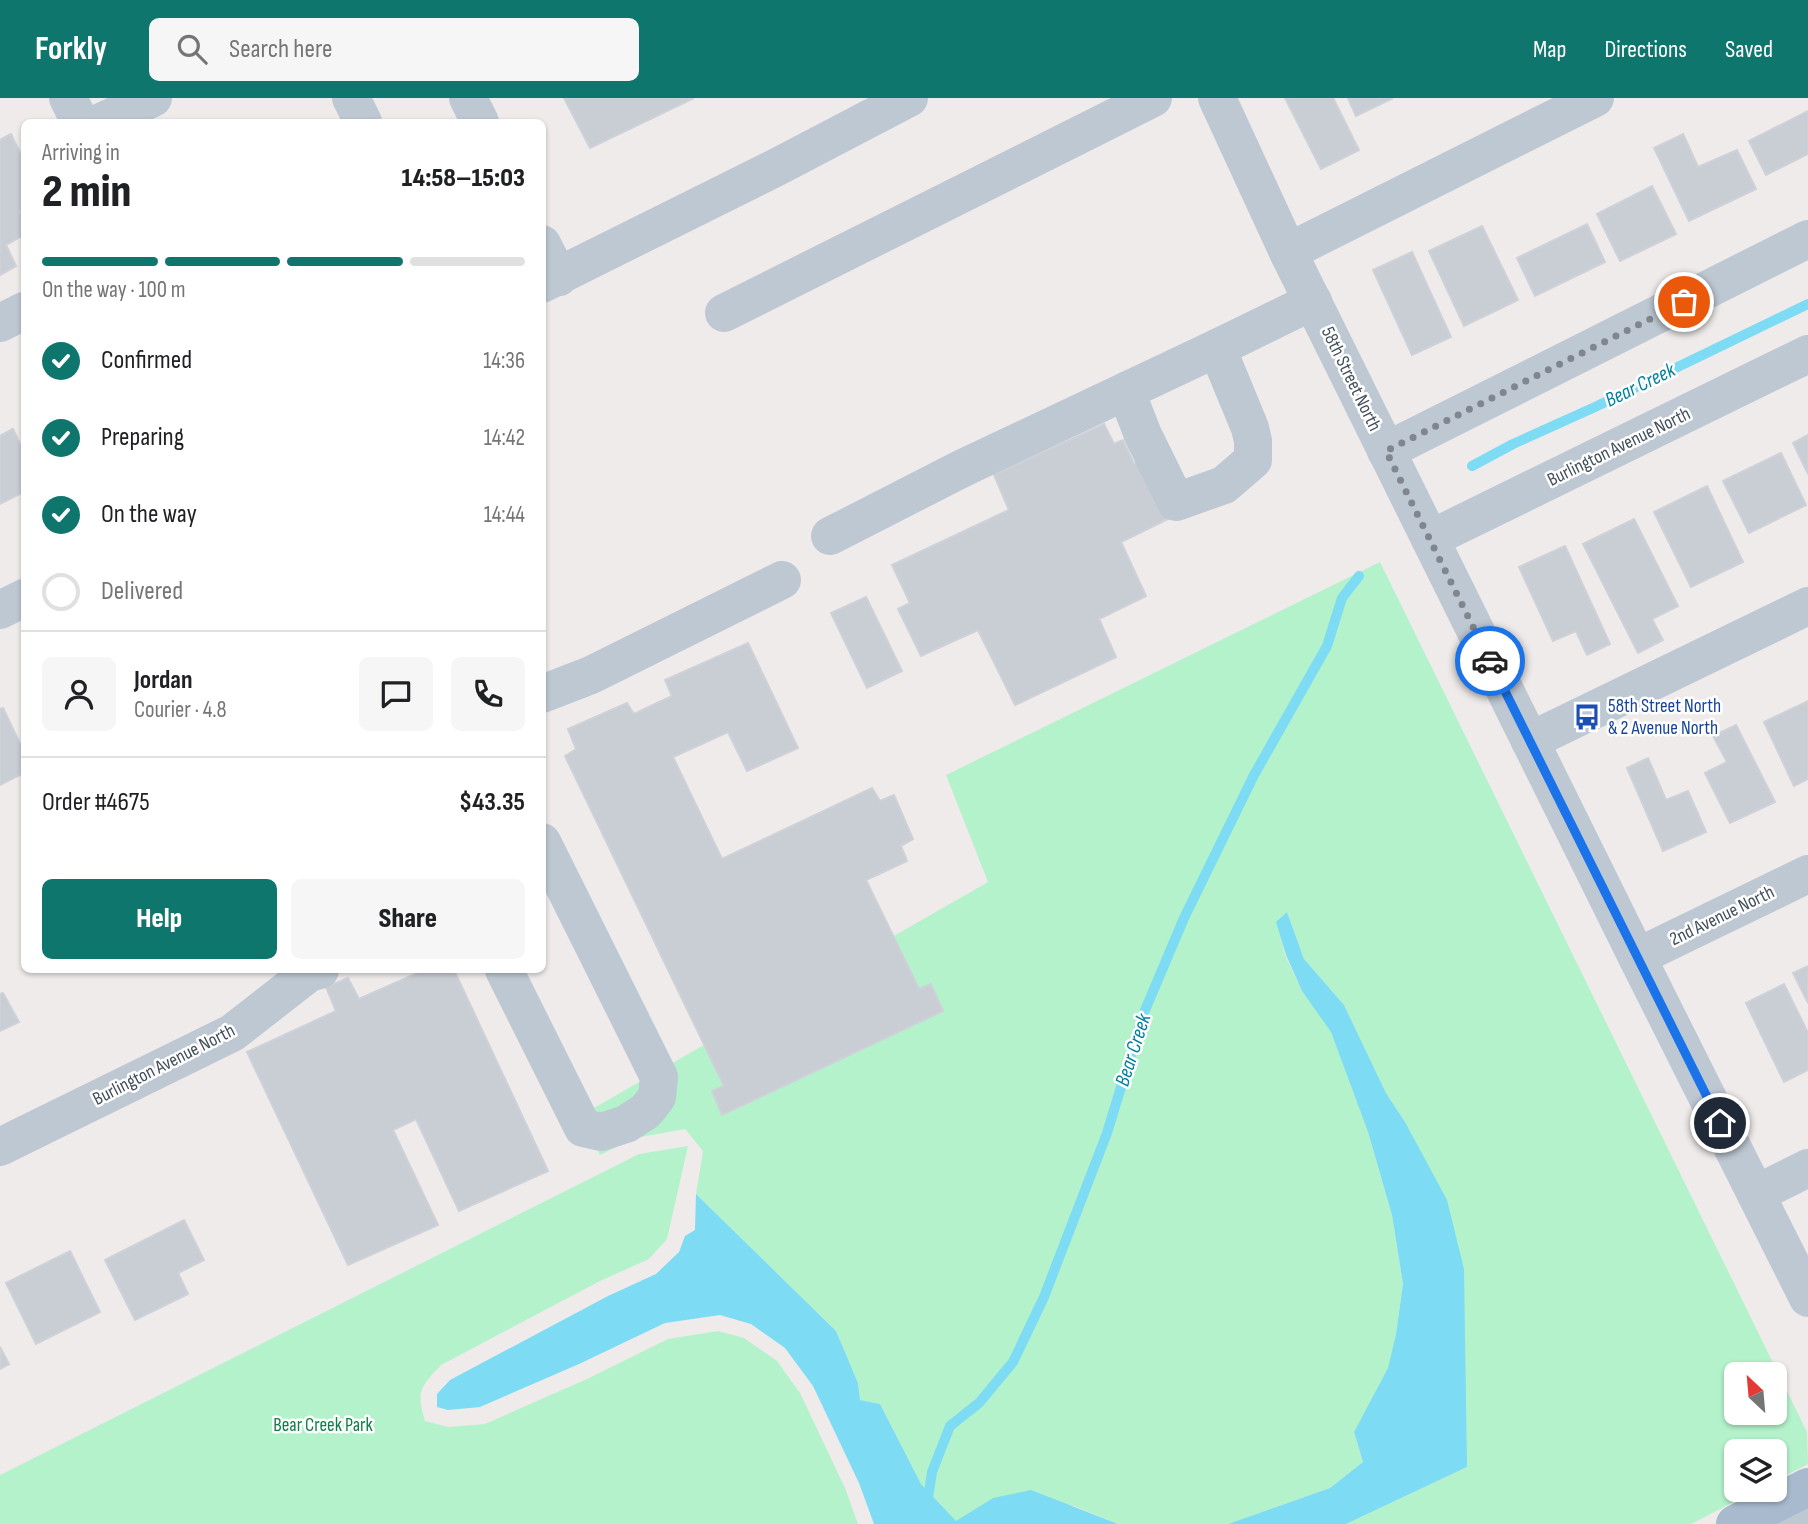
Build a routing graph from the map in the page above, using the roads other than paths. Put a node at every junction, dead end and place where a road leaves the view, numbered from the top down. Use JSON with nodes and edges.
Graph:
{"nodes":[{"id":1,"x":68,"y":98,"type":"edge"},
{"id":2,"x":153,"y":98,"type":"edge"},
{"id":3,"x":351,"y":98,"type":"edge"},
{"id":4,"x":468,"y":98,"type":"edge"},
{"id":5,"x":909,"y":98,"type":"edge"},
{"id":6,"x":1153,"y":98,"type":"edge"},
{"id":7,"x":1217,"y":98,"type":"edge"},
{"id":8,"x":1595,"y":98,"type":"edge"},
{"id":9,"x":865,"y":110,"type":"edge"},
{"id":10,"x":78,"y":119,"type":"edge"},
{"id":11,"x":108,"y":119,"type":"edge"},
{"id":12,"x":362,"y":119,"type":"edge"},
{"id":13,"x":478,"y":119,"type":"edge"},
{"id":14,"x":1808,"y":239,"type":"edge"},
{"id":15,"x":1288,"y":252,"type":"junction"},
{"id":16,"x":548,"y":268,"type":"edge"},
{"id":17,"x":1313,"y":301,"type":"junction"},
{"id":18,"x":21,"y":312,"type":"edge"},
{"id":19,"x":724,"y":313,"type":"dead end"},
{"id":20,"x":0,"y":323,"type":"edge"},
{"id":21,"x":1217,"y":348,"type":"junction"},
{"id":22,"x":1808,"y":354,"type":"edge"},
{"id":23,"x":1126,"y":391,"type":"junction"},
{"id":24,"x":1386,"y":451,"type":"junction"},
{"id":25,"x":830,"y":536,"type":"dead end"},
{"id":26,"x":1430,"y":539,"type":"junction"},
{"id":27,"x":782,"y":580,"type":"dead end"},
{"id":28,"x":21,"y":600,"type":"edge"},
{"id":29,"x":1808,"y":606,"type":"edge"},
{"id":30,"x":0,"y":610,"type":"edge"},
{"id":31,"x":546,"y":692,"type":"edge"},
{"id":32,"x":1530,"y":741,"type":"junction"},
{"id":33,"x":547,"y":864,"type":"edge"},
{"id":34,"x":1808,"y":874,"type":"edge"},
{"id":35,"x":1637,"y":957,"type":"junction"},
{"id":36,"x":309,"y":973,"type":"edge"},
{"id":37,"x":506,"y":973,"type":"edge"},
{"id":38,"x":0,"y":1147,"type":"edge"},
{"id":39,"x":1808,"y":1168,"type":"edge"},
{"id":40,"x":1756,"y":1194,"type":"junction"},
{"id":41,"x":1808,"y":1298,"type":"edge"},
{"id":42,"x":1808,"y":1487,"type":"edge"},
{"id":43,"x":1808,"y":1516,"type":"edge"},
{"id":44,"x":1735,"y":1524,"type":"edge"},
{"id":45,"x":1793,"y":1524,"type":"edge"}],
"edges":[{"from":1,"to":10,"type":"street"},
{"from":2,"to":11,"type":"street"},
{"from":3,"to":12,"type":"street"},
{"from":4,"to":13,"type":"street"},
{"from":5,"to":9,"type":"street"},
{"from":6,"to":19,"type":"street"},
{"from":7,"to":15,"type":"street","name":"58th Street North"},
{"from":8,"to":15,"type":"street"},
{"from":9,"to":16,"type":"street"},
{"from":14,"to":24,"type":"street"},
{"from":15,"to":17,"type":"street","name":"58th Street North"},
{"from":17,"to":21,"type":"street"},
{"from":17,"to":24,"type":"street","name":"58th Street North"},
{"from":18,"to":20,"type":"street"},
{"from":21,"to":23,"type":"street"},
{"from":21,"to":23,"type":"street"},
{"from":22,"to":26,"type":"street","name":"Burlington Avenue North"},
{"from":23,"to":25,"type":"street"},
{"from":24,"to":26,"type":"street","name":"58th Street North"},
{"from":26,"to":32,"type":"street","name":"58th Street North"},
{"from":27,"to":31,"type":"street"},
{"from":28,"to":30,"type":"street"},
{"from":29,"to":32,"type":"street"},
{"from":32,"to":35,"type":"street","name":"58th Street North"},
{"from":33,"to":37,"type":"street"},
{"from":34,"to":35,"type":"street","name":"2nd Avenue North"},
{"from":35,"to":40,"type":"street","name":"58th Street North"},
{"from":36,"to":38,"type":"street","name":"Burlington Avenue North"},
{"from":39,"to":40,"type":"street"},
{"from":40,"to":41,"type":"street","name":"58th Street North"},
{"from":42,"to":44,"type":"main road"},
{"from":43,"to":45,"type":"street"}]}
